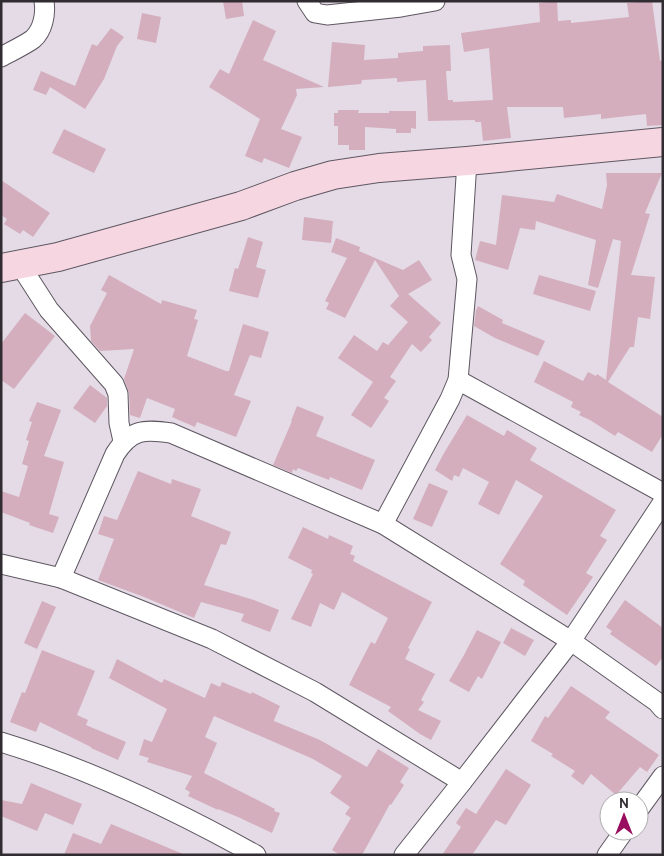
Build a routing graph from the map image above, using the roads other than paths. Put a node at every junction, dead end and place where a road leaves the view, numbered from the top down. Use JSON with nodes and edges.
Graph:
{"nodes":[{"id":1,"x":44,"y":1,"type":"edge"},
{"id":2,"x":307,"y":1,"type":"edge"},
{"id":3,"x":435,"y":1,"type":"edge"},
{"id":4,"x":1,"y":57,"type":"edge"},
{"id":5,"x":663,"y":142,"type":"edge"},
{"id":6,"x":467,"y":161,"type":"junction"},
{"id":7,"x":11,"y":267,"type":"edge"},
{"id":8,"x":458,"y":380,"type":"junction"},
{"id":9,"x":123,"y":441,"type":"junction"},
{"id":10,"x":663,"y":493,"type":"edge"},
{"id":11,"x":663,"y":502,"type":"edge"},
{"id":12,"x":383,"y":524,"type":"junction"},
{"id":13,"x":1,"y":564,"type":"edge"},
{"id":14,"x":62,"y":578,"type":"junction"},
{"id":15,"x":571,"y":642,"type":"junction"},
{"id":16,"x":663,"y":708,"type":"edge"},
{"id":17,"x":1,"y":742,"type":"edge"},
{"id":18,"x":663,"y":776,"type":"edge"},
{"id":19,"x":462,"y":782,"type":"junction"},
{"id":20,"x":649,"y":795,"type":"edge"},
{"id":21,"x":617,"y":841,"type":"edge"},
{"id":22,"x":256,"y":855,"type":"edge"},
{"id":23,"x":404,"y":855,"type":"edge"},
{"id":24,"x":607,"y":855,"type":"edge"}],
"edges":[{"from":1,"to":4,"type":"street"},
{"from":2,"to":3,"type":"street"},
{"from":5,"to":6,"type":"street"},
{"from":6,"to":7,"type":"street"},
{"from":6,"to":8,"type":"street"},
{"from":7,"to":9,"type":"street"},
{"from":8,"to":10,"type":"street"},
{"from":8,"to":12,"type":"street"},
{"from":9,"to":12,"type":"street"},
{"from":9,"to":14,"type":"street"},
{"from":11,"to":15,"type":"street"},
{"from":12,"to":15,"type":"street"},
{"from":13,"to":14,"type":"street"},
{"from":14,"to":19,"type":"street"},
{"from":15,"to":16,"type":"street"},
{"from":15,"to":19,"type":"street"},
{"from":17,"to":22,"type":"street"},
{"from":18,"to":20,"type":"street"},
{"from":19,"to":23,"type":"street"},
{"from":21,"to":24,"type":"street"}]}
